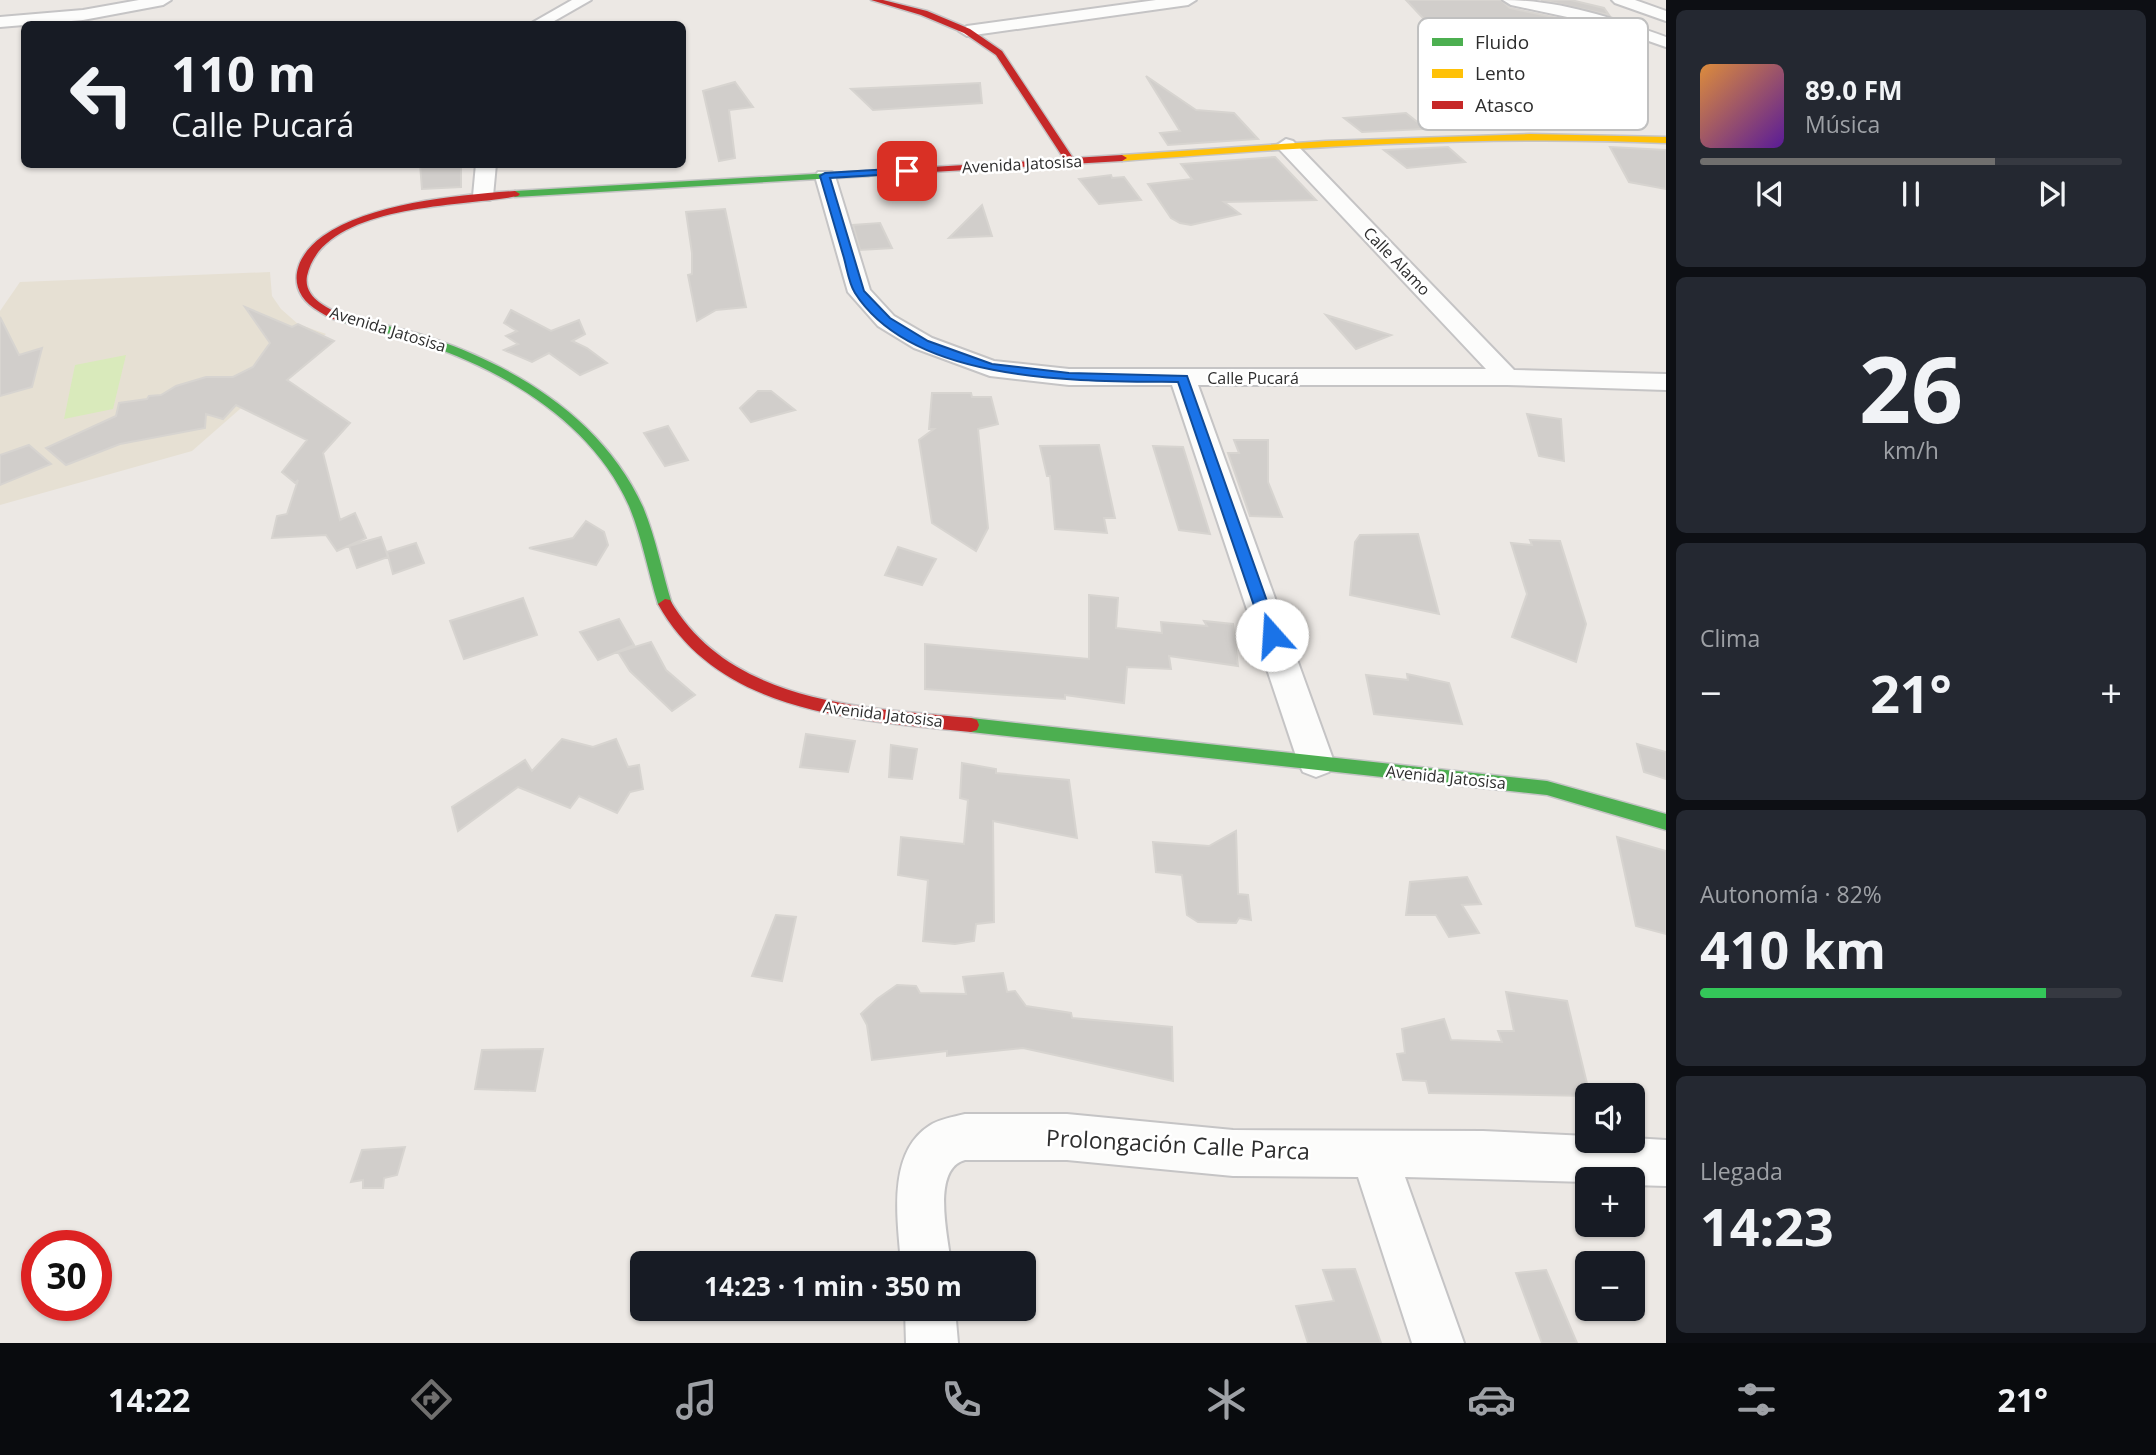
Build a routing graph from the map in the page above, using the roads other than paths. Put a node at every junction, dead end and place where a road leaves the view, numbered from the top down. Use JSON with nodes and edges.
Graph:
{"nodes":[{"id":1,"x":163,"y":0,"type":"edge"},
{"id":2,"x":583,"y":0,"type":"edge"},
{"id":3,"x":875,"y":0,"type":"edge"},
{"id":4,"x":1188,"y":0,"type":"edge"},
{"id":5,"x":1511,"y":0,"type":"edge"},
{"id":6,"x":1620,"y":0,"type":"edge"},
{"id":7,"x":1666,"y":16,"type":"edge"},
{"id":8,"x":1595,"y":18,"type":"edge"},
{"id":9,"x":544,"y":21,"type":"edge"},
{"id":10,"x":0,"y":22,"type":"edge"},
{"id":11,"x":967,"y":31,"type":"junction"},
{"id":12,"x":1648,"y":36,"type":"edge"},
{"id":13,"x":1666,"y":42,"type":"edge"},
{"id":14,"x":1666,"y":140,"type":"edge"},
{"id":15,"x":1286,"y":145,"type":"junction"},
{"id":16,"x":1071,"y":162,"type":"junction"},
{"id":17,"x":486,"y":168,"type":"edge"},
{"id":18,"x":825,"y":176,"type":"junction"},
{"id":19,"x":482,"y":196,"type":"junction"},
{"id":20,"x":1507,"y":377,"type":"junction"},
{"id":21,"x":1183,"y":379,"type":"junction"},
{"id":22,"x":1666,"y":382,"type":"edge"},
{"id":23,"x":1316,"y":762,"type":"junction"},
{"id":24,"x":1666,"y":821,"type":"edge"},
{"id":25,"x":1373,"y":1154,"type":"junction"},
{"id":26,"x":1666,"y":1163,"type":"edge"},
{"id":27,"x":925,"y":1251,"type":"edge"},
{"id":28,"x":931,"y":1321,"type":"edge"},
{"id":29,"x":932,"y":1343,"type":"edge"},
{"id":30,"x":1438,"y":1343,"type":"edge"}],
"edges":[{"from":1,"to":10,"type":"street"},
{"from":2,"to":9,"type":"street"},
{"from":3,"to":11,"type":"street"},
{"from":4,"to":11,"type":"street"},
{"from":5,"to":8,"type":"street"},
{"from":6,"to":7,"type":"street"},
{"from":11,"to":16,"type":"street"},
{"from":12,"to":13,"type":"street"},
{"from":14,"to":15,"type":"street","name":"Avenida Jatosisa"},
{"from":15,"to":16,"type":"street","name":"Avenida Jatosisa"},
{"from":15,"to":20,"type":"street","name":"Calle Alamo"},
{"from":16,"to":18,"type":"street","name":"Avenida Jatosisa"},
{"from":17,"to":19,"type":"street"},
{"from":18,"to":19,"type":"street","name":"Avenida Jatosisa"},
{"from":18,"to":21,"type":"street","name":"Calle Pucará"},
{"from":19,"to":23,"type":"street","name":"Avenida Jatosisa"},
{"from":20,"to":21,"type":"street","name":"Calle Pucará"},
{"from":20,"to":22,"type":"street","name":"Calle Pucará"},
{"from":21,"to":23,"type":"street"},
{"from":23,"to":24,"type":"street","name":"Avenida Jatosisa"},
{"from":25,"to":26,"type":"street","name":"Prolongación Calle Parca"},
{"from":25,"to":27,"type":"street","name":"Prolongación Calle Parca"},
{"from":25,"to":30,"type":"street"},
{"from":28,"to":29,"type":"street"}]}
